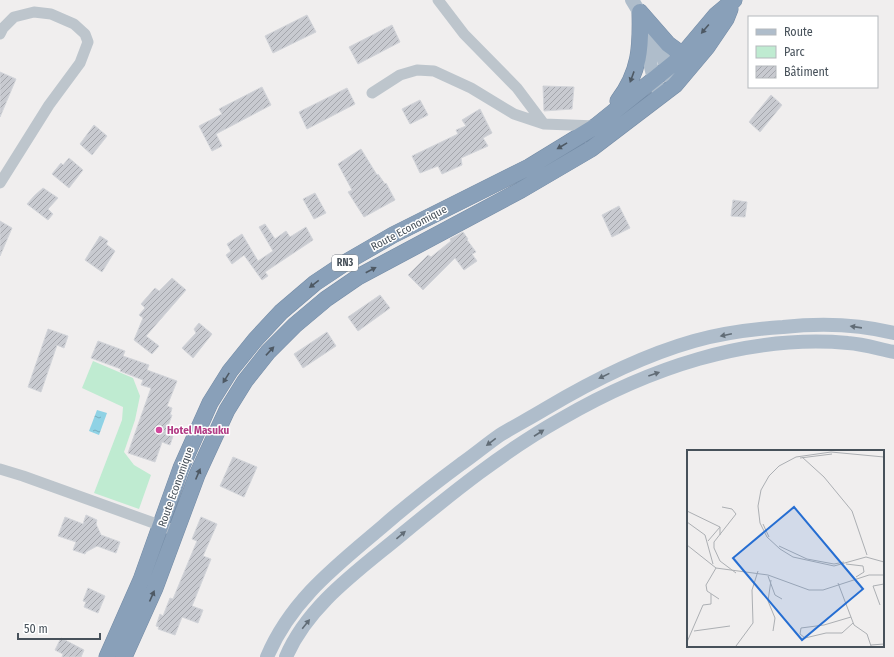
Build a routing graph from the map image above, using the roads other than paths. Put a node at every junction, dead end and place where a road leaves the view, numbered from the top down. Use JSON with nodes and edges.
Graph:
{"nodes":[{"id":1,"x":438,"y":0,"type":"edge"},
{"id":2,"x":733,"y":1,"type":"edge"},
{"id":3,"x":636,"y":6,"type":"edge"},
{"id":4,"x":0,"y":34,"type":"edge"},
{"id":5,"x":683,"y":55,"type":"junction"},
{"id":6,"x":668,"y":69,"type":"junction"},
{"id":7,"x":654,"y":79,"type":"junction"},
{"id":8,"x":674,"y":85,"type":"junction"},
{"id":9,"x":372,"y":93,"type":"dead end"},
{"id":10,"x":661,"y":96,"type":"junction"},
{"id":11,"x":544,"y":124,"type":"junction"},
{"id":12,"x":598,"y":124,"type":"junction"},
{"id":13,"x":512,"y":175,"type":"junction"},
{"id":14,"x":0,"y":183,"type":"edge"},
{"id":15,"x":521,"y":190,"type":"junction"},
{"id":16,"x":894,"y":333,"type":"edge"},
{"id":17,"x":894,"y":352,"type":"edge"},
{"id":18,"x":0,"y":469,"type":"edge"},
{"id":19,"x":168,"y":529,"type":"junction"},
{"id":20,"x":269,"y":653,"type":"edge"},
{"id":21,"x":107,"y":657,"type":"edge"},
{"id":22,"x":124,"y":657,"type":"edge"},
{"id":23,"x":286,"y":657,"type":"edge"}],
"edges":[{"from":1,"to":11,"type":"street"},
{"from":2,"to":5,"type":"highway","name":"Route Economique","number":"RN3","one_way":true},
{"from":2,"to":8,"type":"highway","name":"Route Economique","number":"RN3"},
{"from":3,"to":5,"type":"highway"},
{"from":3,"to":6,"type":"main road"},
{"from":3,"to":7,"type":"main road"},
{"from":3,"to":12,"type":"highway","one_way":true},
{"from":4,"to":14,"type":"street"},
{"from":5,"to":6,"type":"highway","name":"Route Economique","number":"RN3"},
{"from":6,"to":7,"type":"highway","name":"Route Economique","number":"RN3"},
{"from":6,"to":8,"type":"main road"},
{"from":7,"to":10,"type":"main road"},
{"from":7,"to":12,"type":"highway","name":"Route Economique","number":"RN3"},
{"from":8,"to":10,"type":"highway","name":"Route Economique","number":"RN3"},
{"from":9,"to":11,"type":"street"},
{"from":10,"to":15,"type":"highway","name":"Route Economique","number":"RN3"},
{"from":11,"to":12,"type":"street"},
{"from":12,"to":13,"type":"highway","name":"Route Economique","number":"RN3","one_way":true},
{"from":13,"to":15,"type":"highway"},
{"from":13,"to":19,"type":"highway","name":"Route Economique","number":"RN3","one_way":true},
{"from":19,"to":15,"type":"highway","name":"Route Economique","number":"RN3","one_way":true},
{"from":16,"to":20,"type":"main road","one_way":true},
{"from":23,"to":17,"type":"main road","one_way":true},
{"from":18,"to":19,"type":"street"},
{"from":19,"to":21,"type":"highway","name":"Route Economique","number":"RN3"},
{"from":22,"to":19,"type":"highway","name":"Route Economique","number":"RN3","one_way":true}]}
